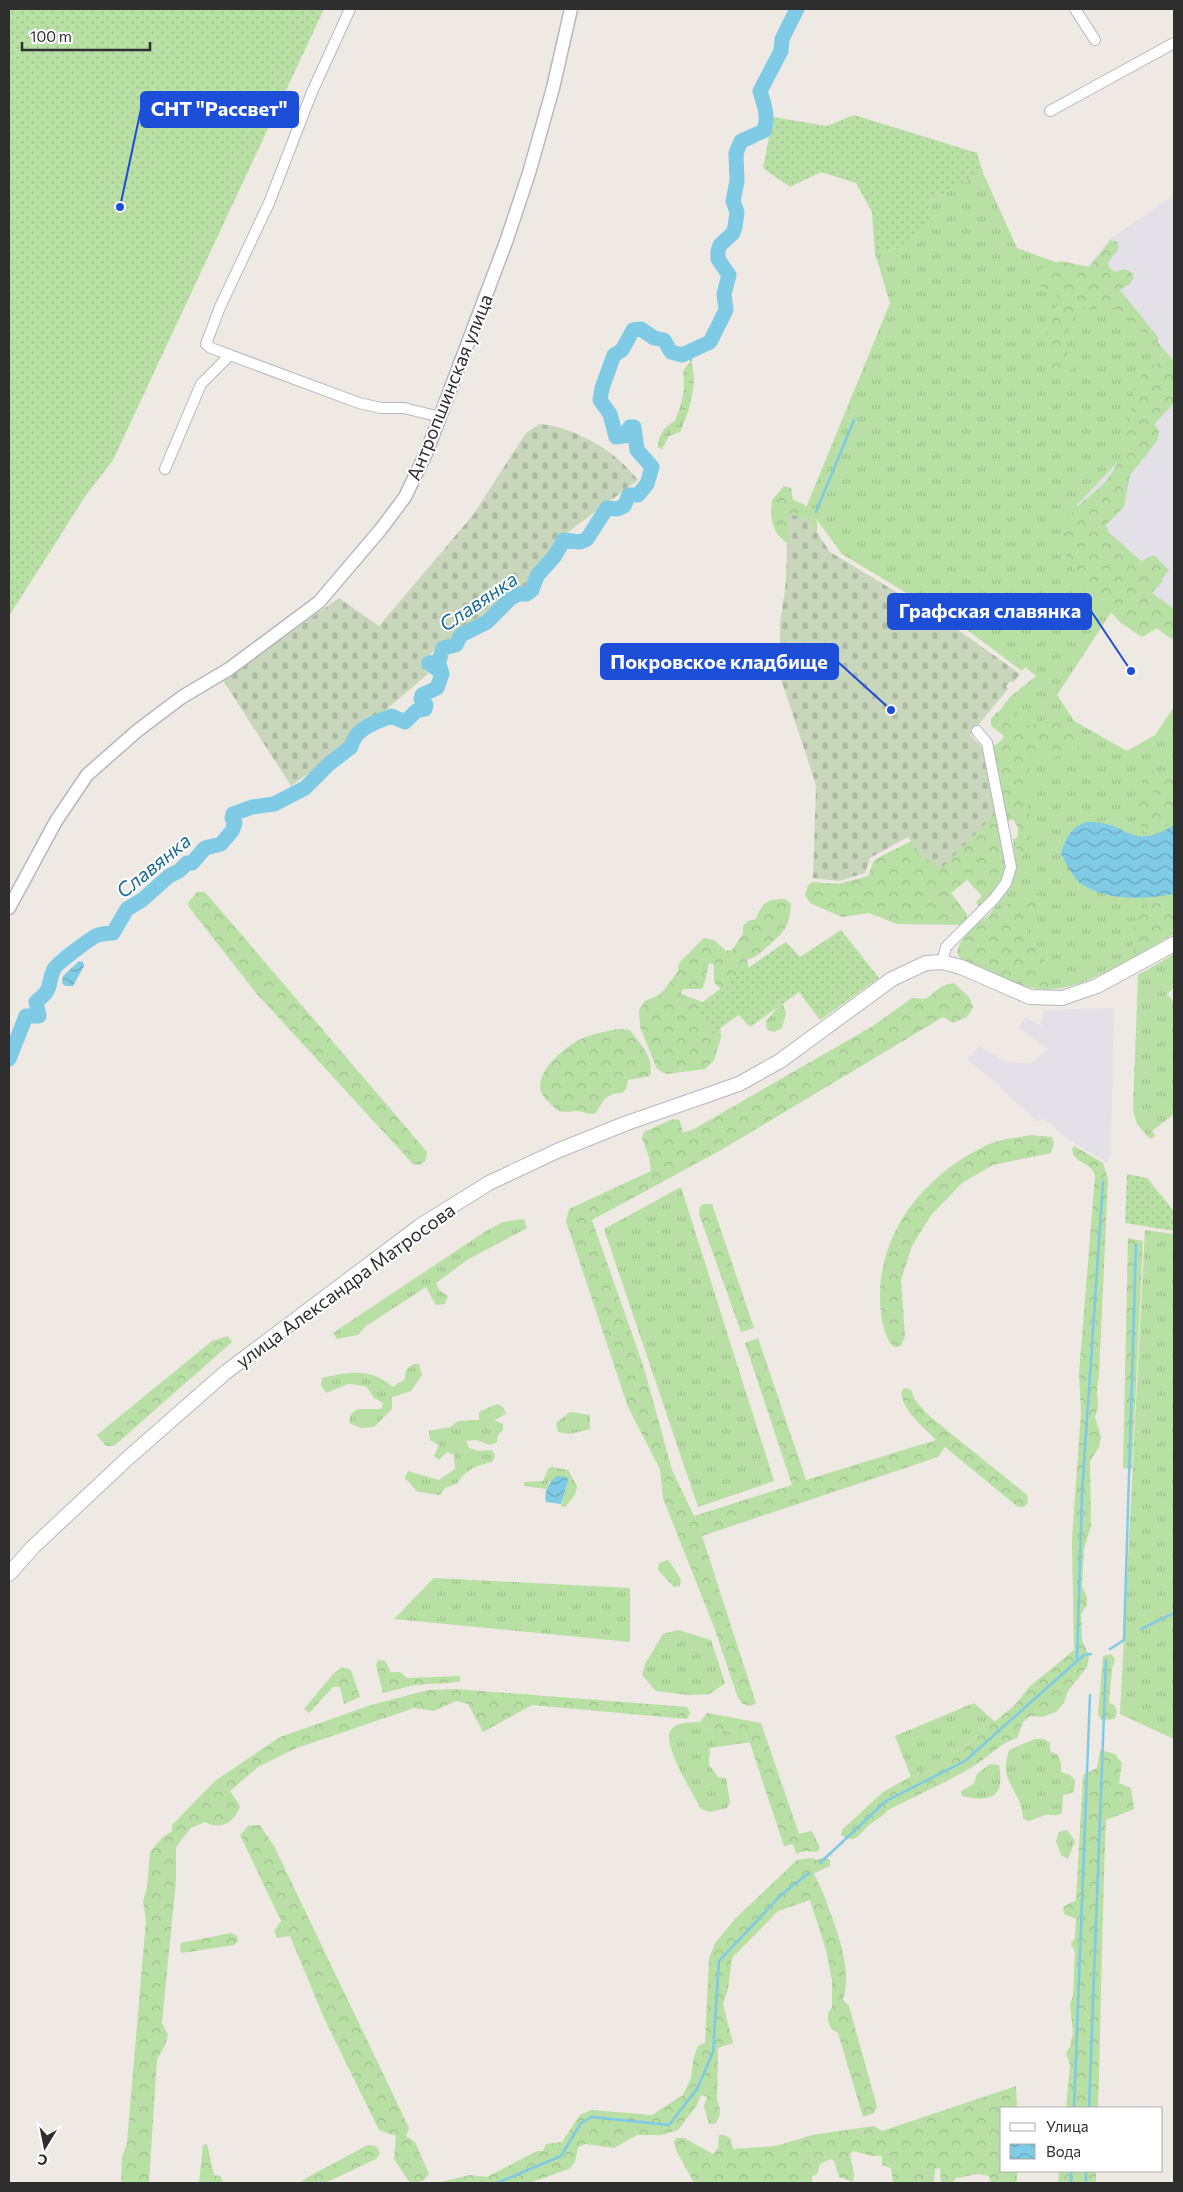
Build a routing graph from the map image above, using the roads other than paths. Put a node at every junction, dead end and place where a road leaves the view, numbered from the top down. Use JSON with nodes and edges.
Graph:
{"nodes":[{"id":1,"x":350,"y":9,"type":"edge"},
{"id":2,"x":571,"y":9,"type":"edge"},
{"id":3,"x":1075,"y":9,"type":"edge"},
{"id":4,"x":1095,"y":40,"type":"dead end"},
{"id":5,"x":1174,"y":43,"type":"edge"},
{"id":6,"x":1050,"y":111,"type":"dead end"},
{"id":7,"x":230,"y":355,"type":"junction"},
{"id":8,"x":440,"y":416,"type":"junction"},
{"id":9,"x":165,"y":469,"type":"dead end"},
{"id":10,"x":977,"y":731,"type":"dead end"},
{"id":11,"x":9,"y":908,"type":"edge"},
{"id":12,"x":1174,"y":944,"type":"edge"},
{"id":13,"x":942,"y":962,"type":"junction"},
{"id":14,"x":9,"y":1574,"type":"edge"}],
"edges":[{"from":1,"to":7,"type":"street"},
{"from":2,"to":8,"type":"street","name":"Антропшинская улица"},
{"from":3,"to":4,"type":"street"},
{"from":5,"to":6,"type":"street"},
{"from":7,"to":8,"type":"street"},
{"from":7,"to":9,"type":"street"},
{"from":8,"to":11,"type":"street","name":"Антропшинская улица"},
{"from":10,"to":13,"type":"street"},
{"from":12,"to":13,"type":"main road"},
{"from":13,"to":14,"type":"main road","name":"улица Александра Матросова"}]}
